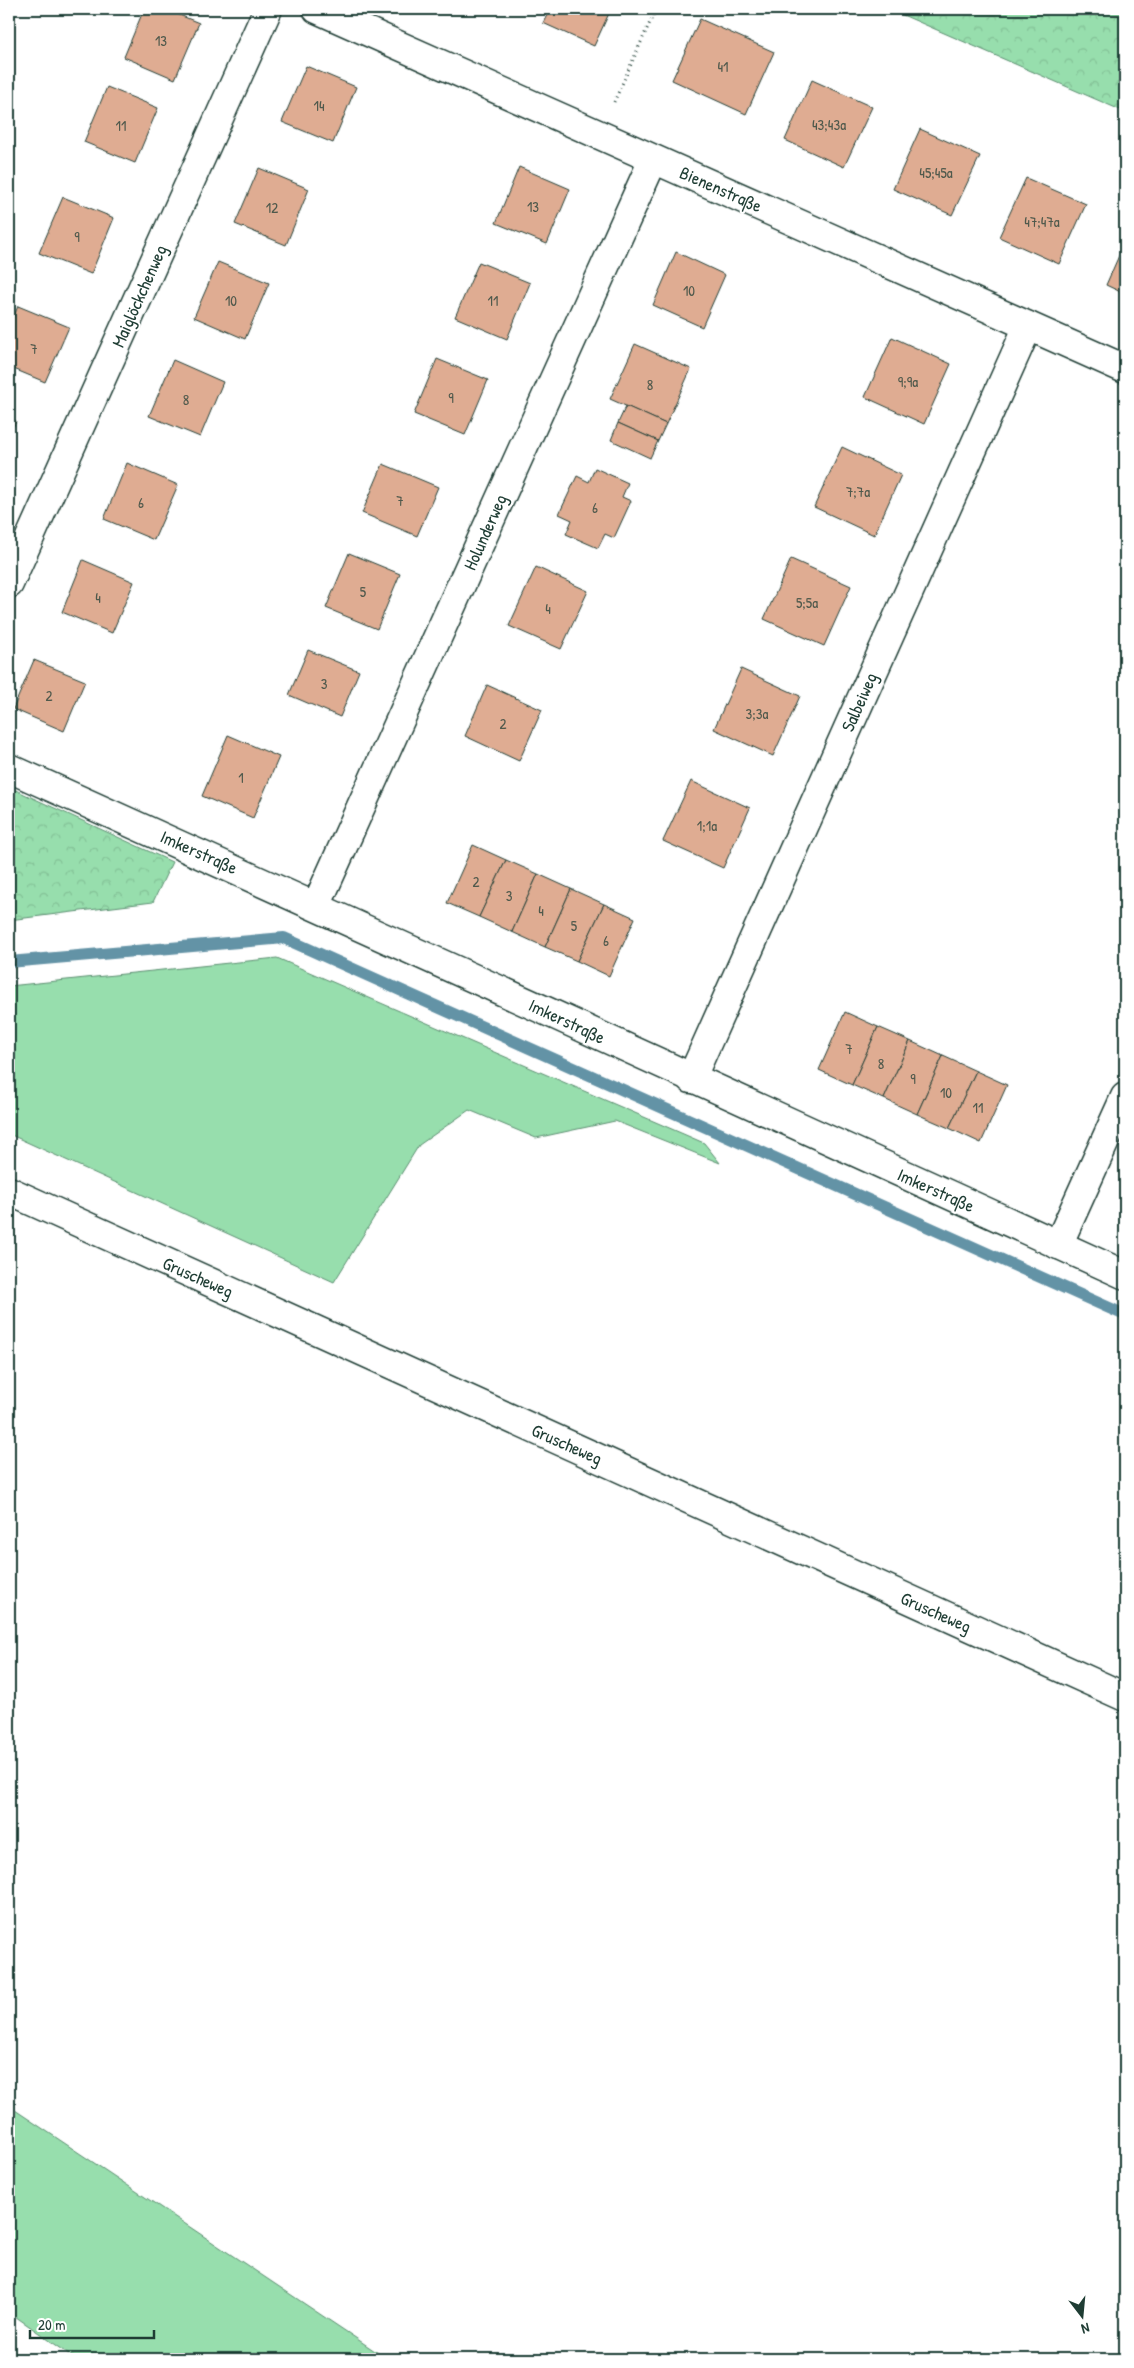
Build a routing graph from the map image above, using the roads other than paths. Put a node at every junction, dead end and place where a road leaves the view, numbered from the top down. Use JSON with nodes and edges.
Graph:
{"nodes":[{"id":1,"x":268,"y":9,"type":"edge"},
{"id":2,"x":316,"y":9,"type":"edge"},
{"id":3,"x":653,"y":160,"type":"junction"},
{"id":4,"x":1028,"y":326,"type":"junction"},
{"id":5,"x":1125,"y":369,"type":"edge"},
{"id":6,"x":9,"y":584,"type":"edge"},
{"id":7,"x":9,"y":768,"type":"edge"},
{"id":8,"x":317,"y":904,"type":"junction"},
{"id":9,"x":691,"y":1079,"type":"junction"},
{"id":10,"x":1125,"y":1097,"type":"edge"},
{"id":11,"x":9,"y":1191,"type":"edge"},
{"id":12,"x":1058,"y":1245,"type":"junction"},
{"id":13,"x":1125,"y":1275,"type":"edge"},
{"id":14,"x":1125,"y":1698,"type":"edge"}],
"edges":[{"from":1,"to":6,"type":"street","name":"Maiglöckchenweg"},
{"from":2,"to":3,"type":"street","name":"Bienenstraße"},
{"from":3,"to":4,"type":"street","name":"Bienenstraße"},
{"from":3,"to":8,"type":"street","name":"Holunderweg"},
{"from":4,"to":5,"type":"street","name":"Bienenstraße"},
{"from":4,"to":9,"type":"street","name":"Salbeiweg"},
{"from":7,"to":8,"type":"street","name":"Imkerstraße"},
{"from":8,"to":9,"type":"street","name":"Imkerstraße"},
{"from":9,"to":12,"type":"street","name":"Imkerstraße"},
{"from":10,"to":12,"type":"street"},
{"from":11,"to":14,"type":"street","name":"Gruscheweg"},
{"from":12,"to":13,"type":"street","name":"Imkerstraße"}]}
